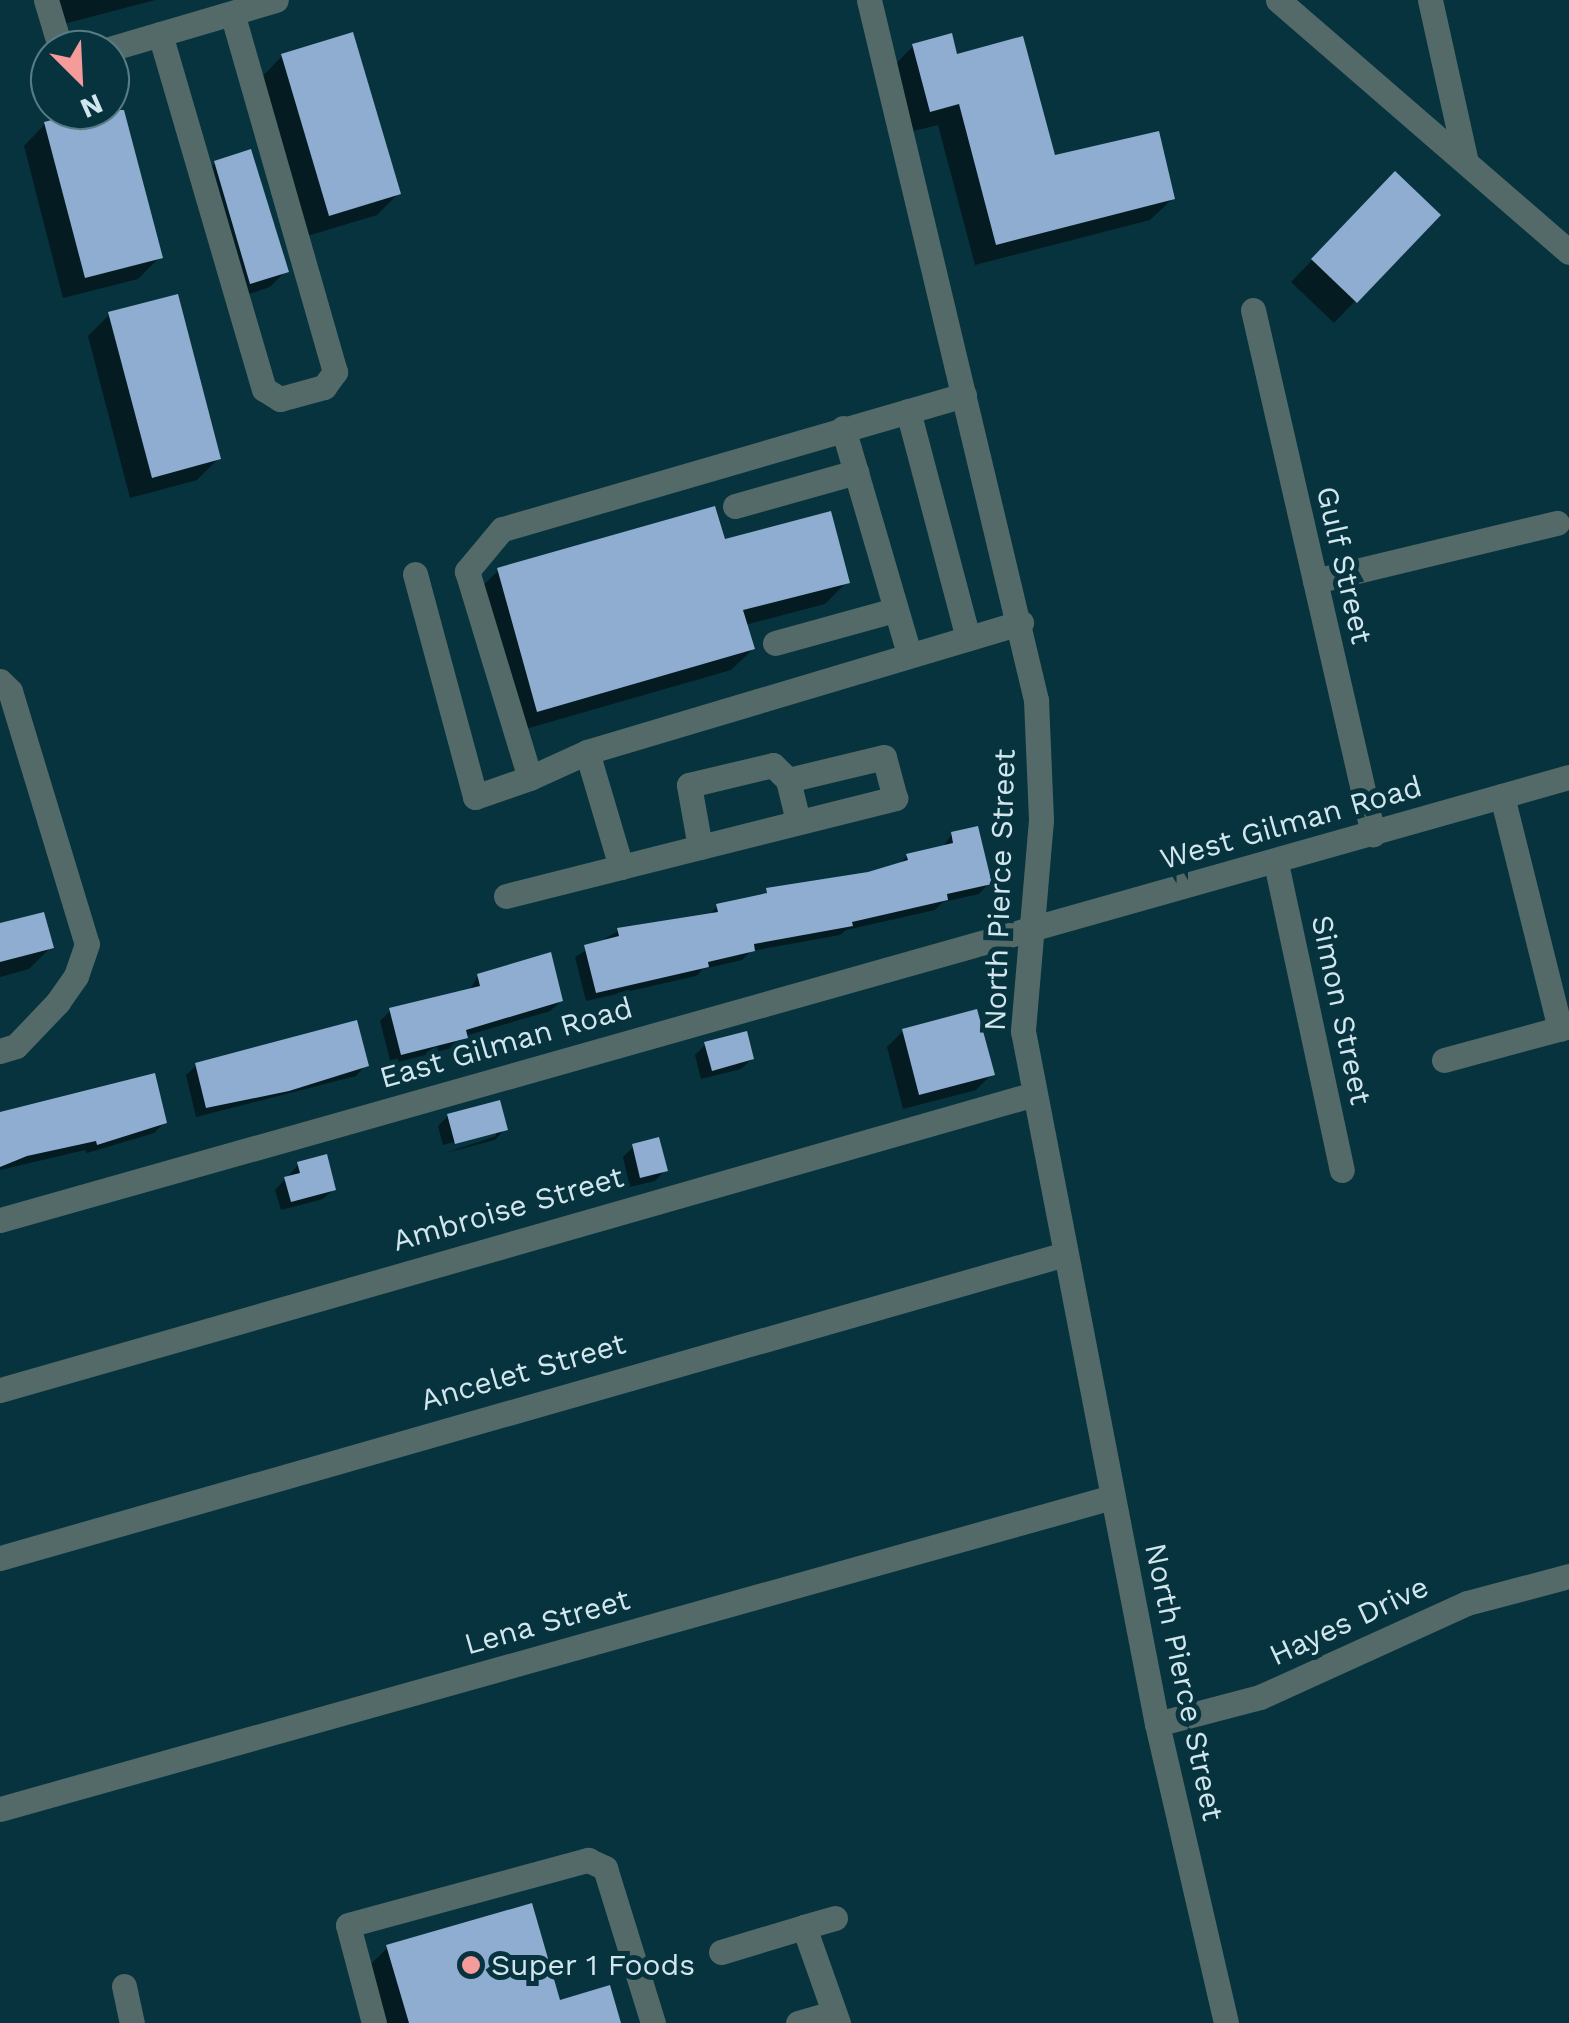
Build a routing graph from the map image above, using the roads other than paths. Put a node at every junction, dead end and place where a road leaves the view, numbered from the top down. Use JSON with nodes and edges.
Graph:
{"nodes":[{"id":1,"x":46,"y":0,"type":"edge"},
{"id":2,"x":276,"y":0,"type":"edge"},
{"id":3,"x":869,"y":0,"type":"edge"},
{"id":4,"x":1278,"y":0,"type":"edge"},
{"id":5,"x":1430,"y":0,"type":"edge"},
{"id":6,"x":232,"y":13,"type":"junction"},
{"id":7,"x":55,"y":30,"type":"edge"},
{"id":8,"x":160,"y":34,"type":"junction"},
{"id":9,"x":130,"y":43,"type":"edge"},
{"id":10,"x":1466,"y":162,"type":"junction"},
{"id":11,"x":1569,"y":252,"type":"edge"},
{"id":12,"x":1253,"y":310,"type":"dead end"},
{"id":13,"x":964,"y":395,"type":"junction"},
{"id":14,"x":908,"y":411,"type":"junction"},
{"id":15,"x":843,"y":428,"type":"junction"},
{"id":16,"x":856,"y":472,"type":"junction"},
{"id":17,"x":736,"y":506,"type":"dead end"},
{"id":18,"x":1557,"y":524,"type":"dead end"},
{"id":19,"x":416,"y":574,"type":"dead end"},
{"id":20,"x":1315,"y":581,"type":"junction"},
{"id":21,"x":895,"y":610,"type":"junction"},
{"id":22,"x":1021,"y":623,"type":"junction"},
{"id":23,"x":968,"y":638,"type":"junction"},
{"id":24,"x":775,"y":644,"type":"dead end"},
{"id":25,"x":909,"y":654,"type":"junction"},
{"id":26,"x":0,"y":682,"type":"edge"},
{"id":27,"x":587,"y":752,"type":"junction"},
{"id":28,"x":1569,"y":777,"type":"edge"},
{"id":29,"x":530,"y":778,"type":"junction"},
{"id":30,"x":788,"y":780,"type":"junction"},
{"id":31,"x":1502,"y":796,"type":"junction"},
{"id":32,"x":798,"y":821,"type":"junction"},
{"id":33,"x":1373,"y":834,"type":"junction"},
{"id":34,"x":700,"y":847,"type":"junction"},
{"id":35,"x":1276,"y":863,"type":"junction"},
{"id":36,"x":620,"y":867,"type":"junction"},
{"id":37,"x":506,"y":896,"type":"dead end"},
{"id":38,"x":1032,"y":931,"type":"junction"},
{"id":39,"x":1564,"y":1027,"type":"edge"},
{"id":40,"x":0,"y":1051,"type":"edge"},
{"id":41,"x":1444,"y":1060,"type":"dead end"},
{"id":42,"x":1034,"y":1094,"type":"junction"},
{"id":43,"x":1342,"y":1170,"type":"dead end"},
{"id":44,"x":0,"y":1220,"type":"edge"},
{"id":45,"x":1064,"y":1254,"type":"junction"},
{"id":46,"x":0,"y":1390,"type":"edge"},
{"id":47,"x":1112,"y":1497,"type":"junction"},
{"id":48,"x":0,"y":1558,"type":"edge"},
{"id":49,"x":1569,"y":1576,"type":"edge"},
{"id":50,"x":1157,"y":1724,"type":"junction"},
{"id":51,"x":0,"y":1808,"type":"edge"},
{"id":52,"x":835,"y":1918,"type":"dead end"},
{"id":53,"x":804,"y":1927,"type":"junction"},
{"id":54,"x":721,"y":1952,"type":"dead end"},
{"id":55,"x":124,"y":1986,"type":"dead end"},
{"id":56,"x":835,"y":2018,"type":"edge"},
{"id":57,"x":132,"y":2023,"type":"edge"},
{"id":58,"x":374,"y":2023,"type":"edge"},
{"id":59,"x":653,"y":2023,"type":"edge"},
{"id":60,"x":798,"y":2023,"type":"edge"},
{"id":61,"x":1226,"y":2023,"type":"edge"}],
"edges":[{"from":1,"to":7,"type":"street"},
{"from":2,"to":6,"type":"street"},
{"from":3,"to":13,"type":"street","name":"North Pierce Street"},
{"from":4,"to":10,"type":"street"},
{"from":5,"to":10,"type":"street"},
{"from":6,"to":8,"type":"street"},
{"from":6,"to":8,"type":"street"},
{"from":8,"to":9,"type":"street"},
{"from":10,"to":11,"type":"street"},
{"from":12,"to":20,"type":"street","name":"Gulf Street"},
{"from":13,"to":14,"type":"street"},
{"from":13,"to":22,"type":"street","name":"North Pierce Street"},
{"from":14,"to":15,"type":"street"},
{"from":14,"to":23,"type":"street"},
{"from":15,"to":16,"type":"street"},
{"from":15,"to":29,"type":"street"},
{"from":16,"to":17,"type":"street"},
{"from":16,"to":21,"type":"street"},
{"from":18,"to":20,"type":"street"},
{"from":19,"to":29,"type":"street"},
{"from":20,"to":33,"type":"street","name":"Gulf Street"},
{"from":21,"to":24,"type":"street"},
{"from":21,"to":25,"type":"street"},
{"from":22,"to":23,"type":"street"},
{"from":22,"to":38,"type":"street","name":"North Pierce Street"},
{"from":23,"to":25,"type":"street"},
{"from":25,"to":27,"type":"street"},
{"from":26,"to":40,"type":"street"},
{"from":27,"to":29,"type":"street"},
{"from":27,"to":36,"type":"street"},
{"from":28,"to":31,"type":"street","name":"West Gilman Road"},
{"from":30,"to":32,"type":"street"},
{"from":30,"to":32,"type":"street"},
{"from":30,"to":34,"type":"street"},
{"from":31,"to":33,"type":"street","name":"West Gilman Road"},
{"from":31,"to":39,"type":"street"},
{"from":32,"to":34,"type":"street"},
{"from":33,"to":35,"type":"street","name":"West Gilman Road"},
{"from":34,"to":36,"type":"street"},
{"from":35,"to":38,"type":"street","name":"West Gilman Road"},
{"from":35,"to":43,"type":"street","name":"Simon Street"},
{"from":36,"to":37,"type":"street"},
{"from":38,"to":42,"type":"street","name":"North Pierce Street"},
{"from":38,"to":44,"type":"street","name":"East Gilman Road"},
{"from":39,"to":41,"type":"street"},
{"from":42,"to":45,"type":"street","name":"North Pierce Street"},
{"from":42,"to":46,"type":"street","name":"Ambroise Street"},
{"from":45,"to":47,"type":"street","name":"North Pierce Street"},
{"from":45,"to":48,"type":"street","name":"Ancelet Street"},
{"from":47,"to":50,"type":"street","name":"North Pierce Street"},
{"from":47,"to":51,"type":"street","name":"Lena Street"},
{"from":49,"to":50,"type":"street","name":"Hayes Drive"},
{"from":50,"to":61,"type":"street","name":"North Pierce Street"},
{"from":52,"to":53,"type":"street"},
{"from":53,"to":54,"type":"street"},
{"from":53,"to":56,"type":"street"},
{"from":55,"to":57,"type":"street"},
{"from":56,"to":60,"type":"street"},
{"from":58,"to":59,"type":"street"}]}
